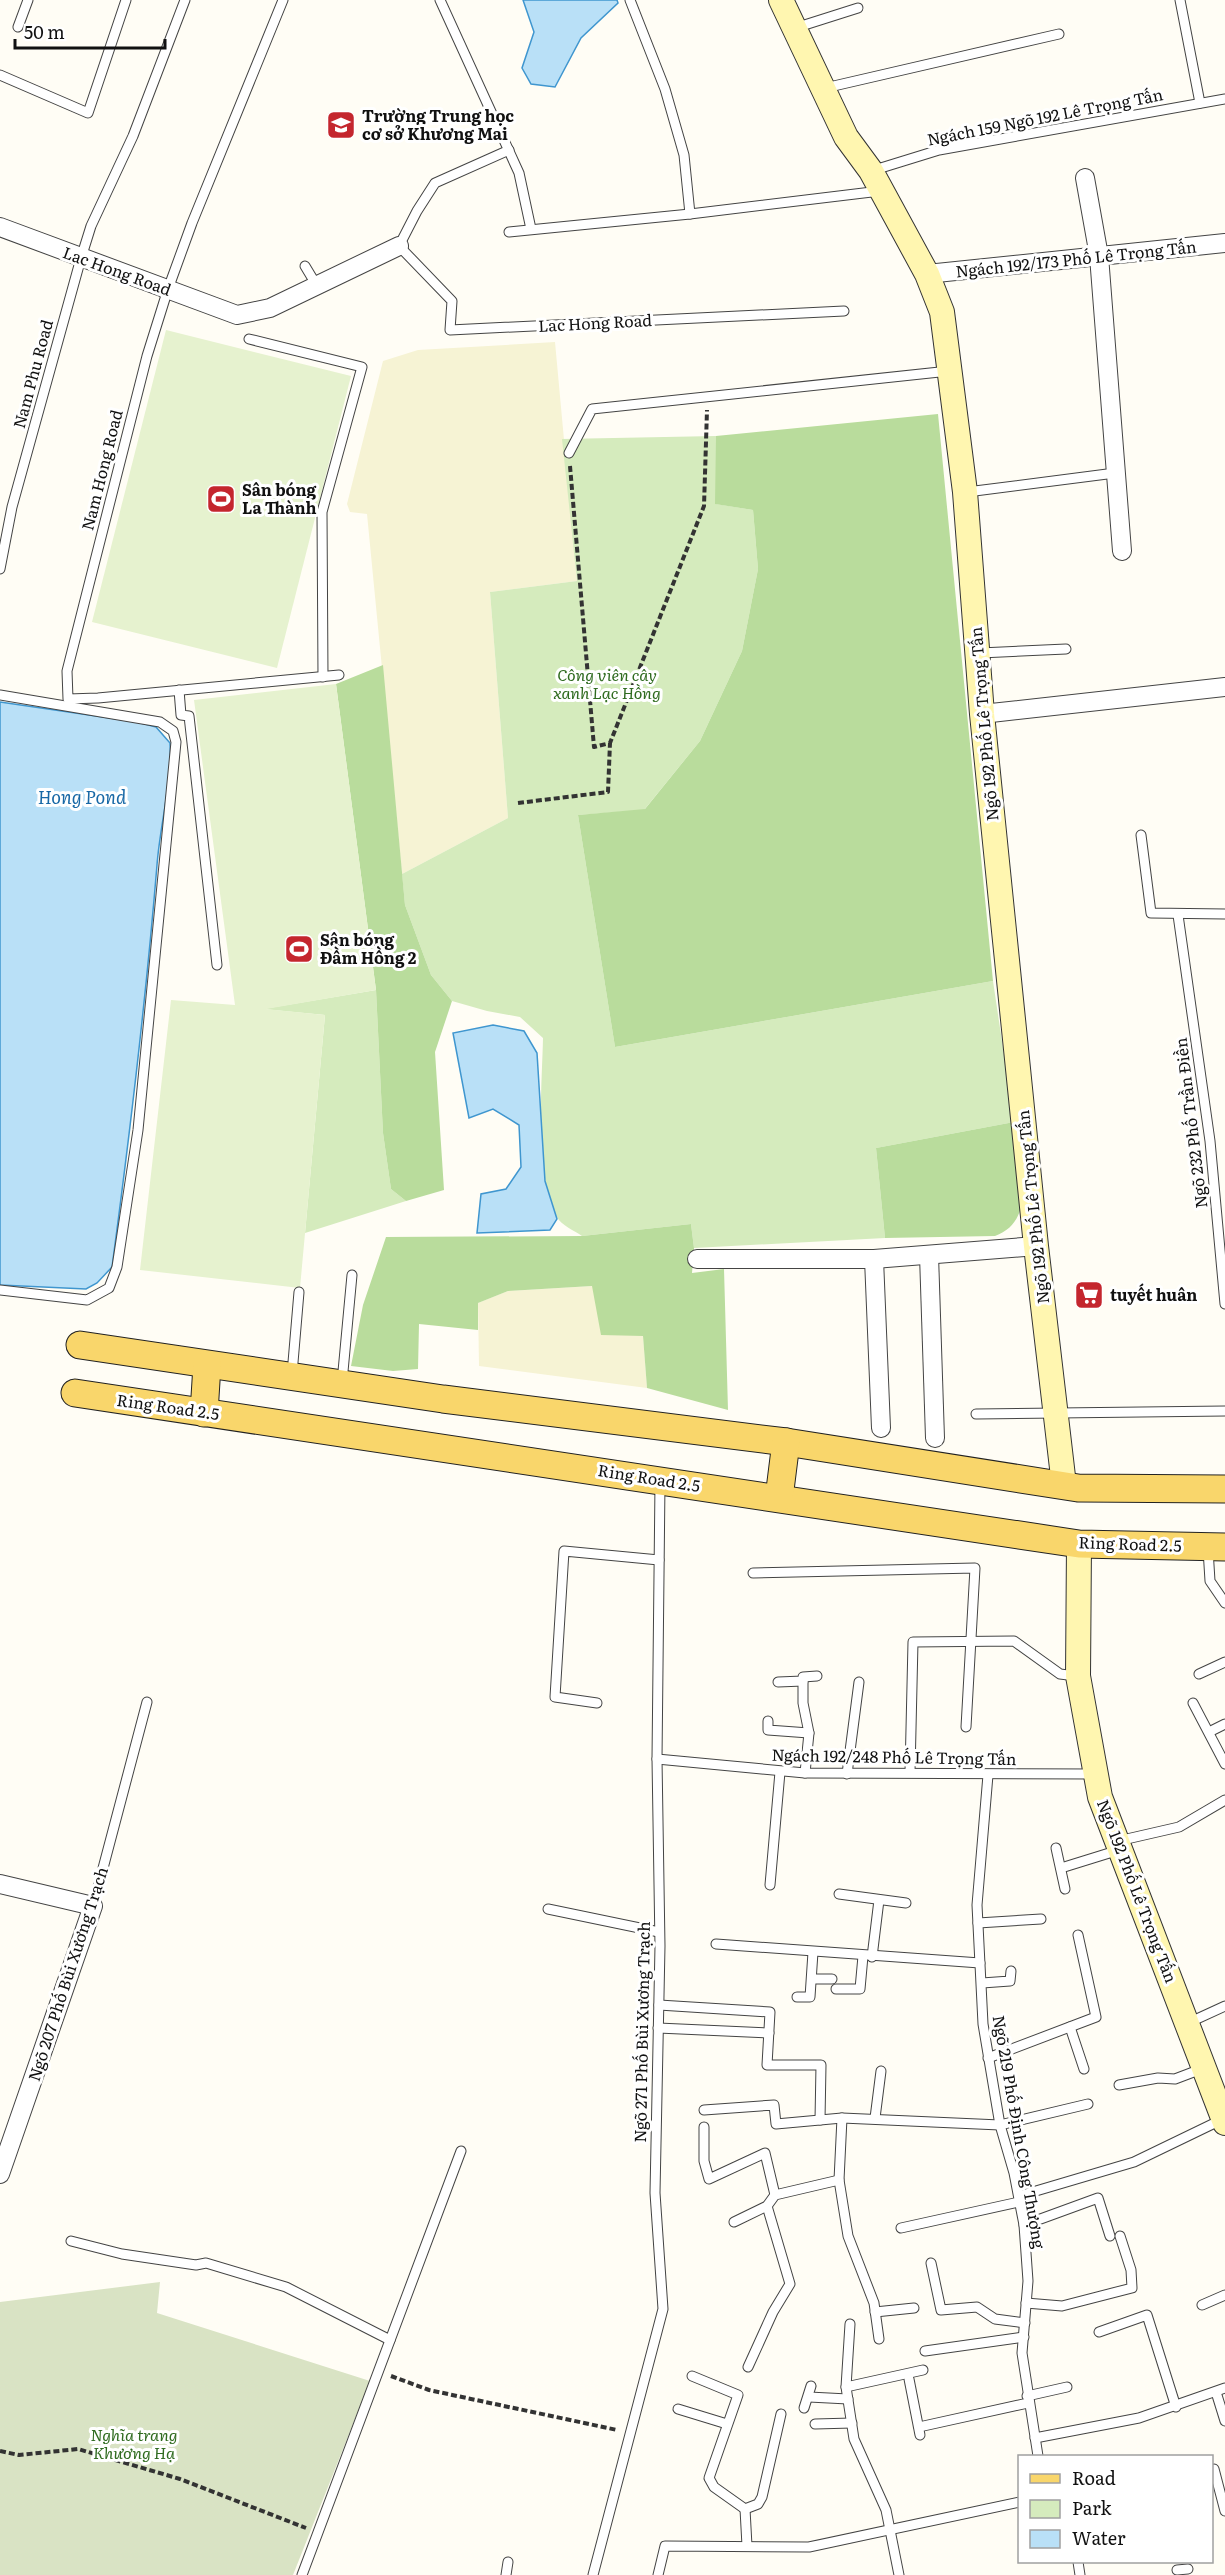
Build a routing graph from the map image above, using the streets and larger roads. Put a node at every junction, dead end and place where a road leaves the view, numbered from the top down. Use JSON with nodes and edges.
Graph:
{"nodes":[{"id":1,"x":780,"y":0,"type":"edge"},
{"id":2,"x":1085,"y":178,"type":"dead end"},
{"id":3,"x":0,"y":227,"type":"edge"},
{"id":4,"x":1225,"y":243,"type":"edge"},
{"id":5,"x":399,"y":246,"type":"road end"},
{"id":6,"x":1100,"y":256,"type":"junction"},
{"id":7,"x":927,"y":274,"type":"junction"},
{"id":8,"x":1122,"y":551,"type":"dead end"},
{"id":9,"x":1225,"y":687,"type":"edge"},
{"id":10,"x":982,"y":714,"type":"junction"},
{"id":11,"x":1036,"y":1246,"type":"junction"},
{"id":12,"x":929,"y":1255,"type":"junction"},
{"id":13,"x":697,"y":1259,"type":"dead end"},
{"id":14,"x":874,"y":1259,"type":"junction"},
{"id":15,"x":80,"y":1345,"type":"dead end"},
{"id":16,"x":207,"y":1365,"type":"junction"},
{"id":17,"x":75,"y":1394,"type":"dead end"},
{"id":18,"x":204,"y":1413,"type":"junction"},
{"id":19,"x":881,"y":1428,"type":"dead end"},
{"id":20,"x":935,"y":1438,"type":"dead end"},
{"id":21,"x":786,"y":1442,"type":"junction"},
{"id":22,"x":1064,"y":1485,"type":"junction"},
{"id":23,"x":1225,"y":1489,"type":"edge"},
{"id":24,"x":778,"y":1498,"type":"junction"},
{"id":25,"x":1080,"y":1544,"type":"junction"},
{"id":26,"x":1217,"y":1547,"type":"edge"},
{"id":27,"x":0,"y":1884,"type":"edge"},
{"id":28,"x":1224,"y":2119,"type":"edge"},
{"id":29,"x":0,"y":2174,"type":"edge"}],
"edges":[{"from":1,"to":7,"type":"street","name":"Ngõ 192 Phố Lê Trọng Tấn"},
{"from":2,"to":6,"type":"street"},
{"from":3,"to":5,"type":"street","name":"Lac Hong Road"},
{"from":4,"to":6,"type":"street","name":"Ngách 192/173 Phố Lê Trọng Tấn"},
{"from":6,"to":7,"type":"street","name":"Ngách 192/173 Phố Lê Trọng Tấn"},
{"from":6,"to":8,"type":"street"},
{"from":7,"to":10,"type":"street","name":"Ngõ 192 Phố Lê Trọng Tấn"},
{"from":9,"to":10,"type":"street"},
{"from":10,"to":11,"type":"street","name":"Ngõ 192 Phố Lê Trọng Tấn"},
{"from":11,"to":12,"type":"street"},
{"from":11,"to":22,"type":"street","name":"Ngõ 192 Phố Lê Trọng Tấn"},
{"from":12,"to":14,"type":"street"},
{"from":12,"to":20,"type":"street"},
{"from":13,"to":14,"type":"street"},
{"from":14,"to":19,"type":"street"},
{"from":15,"to":16,"type":"main road"},
{"from":16,"to":18,"type":"main road"},
{"from":16,"to":21,"type":"main road"},
{"from":17,"to":18,"type":"main road","name":"Ring Road 2.5"},
{"from":18,"to":24,"type":"main road","name":"Ring Road 2.5"},
{"from":21,"to":22,"type":"main road"},
{"from":21,"to":24,"type":"main road"},
{"from":22,"to":23,"type":"main road"},
{"from":24,"to":25,"type":"main road","name":"Ring Road 2.5"},
{"from":25,"to":26,"type":"main road","name":"Ring Road 2.5"},
{"from":25,"to":28,"type":"street","name":"Ngõ 192 Phố Lê Trọng Tấn"},
{"from":27,"to":29,"type":"street","name":"Ngõ 207 Phố Bùi Xương Trạch"}]}
